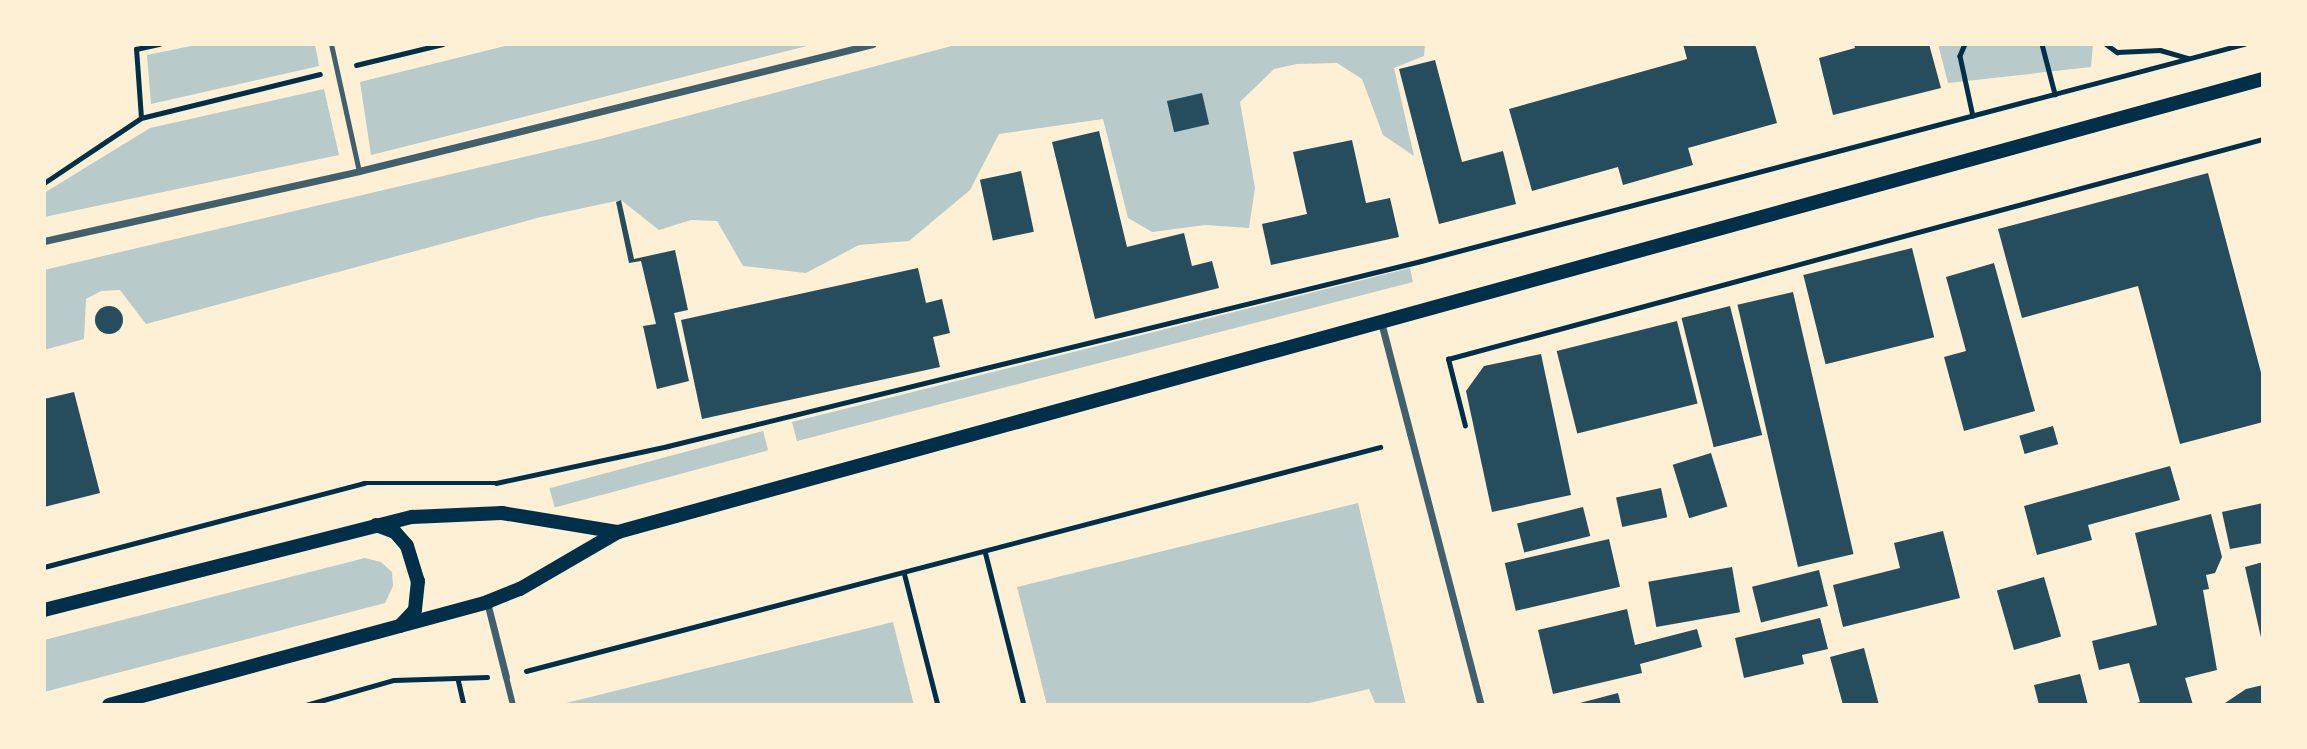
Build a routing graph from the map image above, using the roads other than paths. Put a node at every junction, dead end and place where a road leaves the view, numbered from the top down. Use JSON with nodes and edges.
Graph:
{"nodes":[{"id":1,"x":331,"y":44,"type":"edge"},
{"id":2,"x":873,"y":44,"type":"edge"},
{"id":3,"x":2263,"y":80,"type":"edge"},
{"id":4,"x":359,"y":171,"type":"junction"},
{"id":5,"x":44,"y":241,"type":"edge"},
{"id":6,"x":1381,"y":322,"type":"junction"},
{"id":7,"x":375,"y":524,"type":"junction"},
{"id":8,"x":618,"y":532,"type":"junction"},
{"id":9,"x":487,"y":602,"type":"junction"},
{"id":10,"x":44,"y":610,"type":"edge"},
{"id":11,"x":400,"y":626,"type":"junction"},
{"id":12,"x":506,"y":677,"type":"joint"},
{"id":13,"x":109,"y":705,"type":"edge"},
{"id":14,"x":513,"y":705,"type":"edge"},
{"id":15,"x":1481,"y":705,"type":"edge"}],
"edges":[{"from":1,"to":4,"type":"lane"},
{"from":2,"to":4,"type":"street"},
{"from":3,"to":6,"type":"main road"},
{"from":4,"to":5,"type":"street"},
{"from":6,"to":8,"type":"main road"},
{"from":6,"to":15,"type":"street"},
{"from":7,"to":8,"type":"main road"},
{"from":7,"to":10,"type":"main road"},
{"from":7,"to":11,"type":"main road"},
{"from":8,"to":9,"type":"main road"},
{"from":9,"to":11,"type":"main road"},
{"from":9,"to":12,"type":"street"},
{"from":11,"to":13,"type":"main road"},
{"from":12,"to":14,"type":"street"}]}
